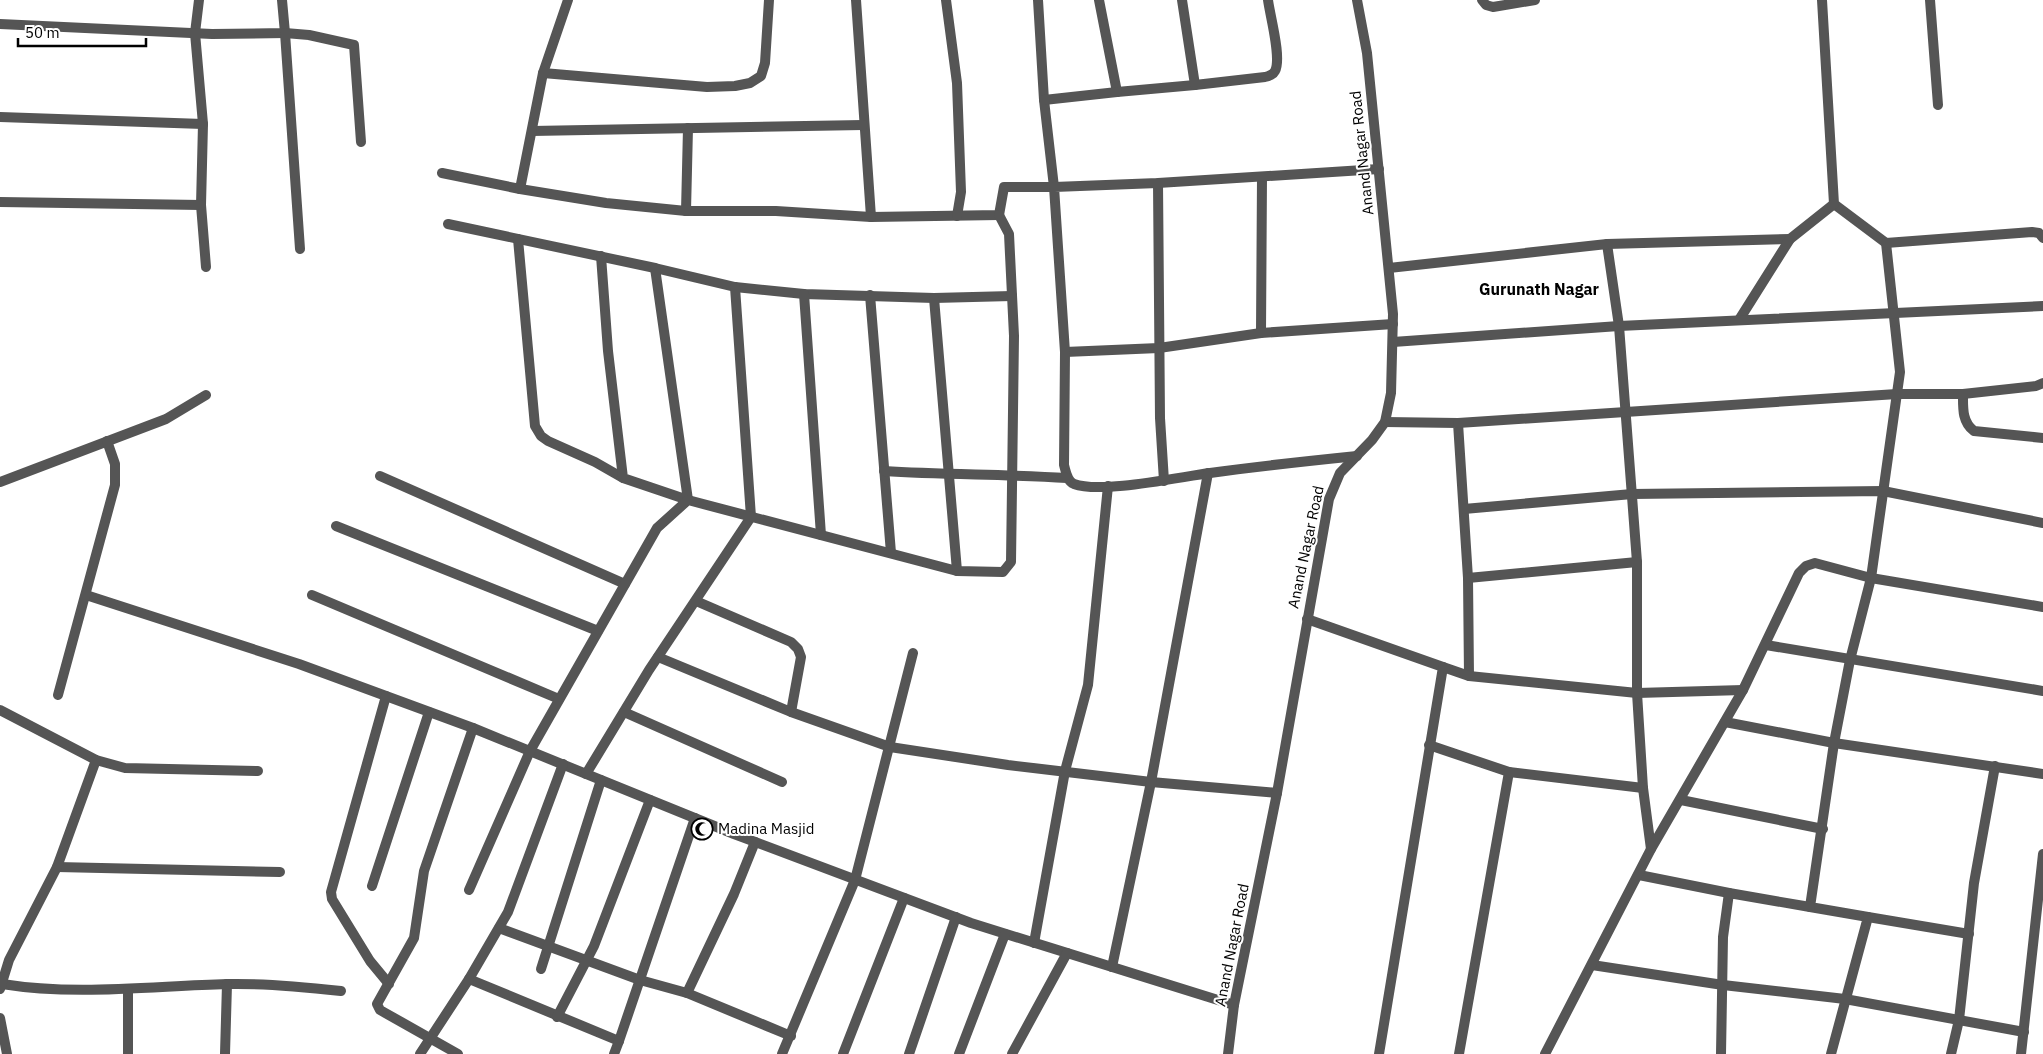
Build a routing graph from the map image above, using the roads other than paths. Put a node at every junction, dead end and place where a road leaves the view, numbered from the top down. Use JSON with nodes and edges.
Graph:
{"nodes":[{"id":1,"x":199,"y":0,"type":"edge"},
{"id":2,"x":282,"y":0,"type":"edge"},
{"id":3,"x":568,"y":0,"type":"edge"},
{"id":4,"x":769,"y":0,"type":"edge"},
{"id":5,"x":856,"y":0,"type":"edge"},
{"id":6,"x":946,"y":0,"type":"edge"},
{"id":7,"x":1038,"y":0,"type":"edge"},
{"id":8,"x":1099,"y":0,"type":"edge"},
{"id":9,"x":1182,"y":0,"type":"edge"},
{"id":10,"x":1268,"y":0,"type":"edge"},
{"id":11,"x":1357,"y":0,"type":"edge"},
{"id":12,"x":1482,"y":0,"type":"edge"},
{"id":13,"x":1535,"y":0,"type":"edge"},
{"id":14,"x":1822,"y":0,"type":"edge"},
{"id":15,"x":1930,"y":0,"type":"edge"},
{"id":16,"x":0,"y":24,"type":"edge"},
{"id":17,"x":195,"y":33,"type":"junction"},
{"id":18,"x":285,"y":33,"type":"junction"},
{"id":19,"x":542,"y":73,"type":"junction"},
{"id":20,"x":1195,"y":84,"type":"junction"},
{"id":21,"x":1117,"y":92,"type":"junction"},
{"id":22,"x":1044,"y":100,"type":"junction"},
{"id":23,"x":1938,"y":105,"type":"dead end"},
{"id":24,"x":0,"y":117,"type":"edge"},
{"id":25,"x":203,"y":124,"type":"junction"},
{"id":26,"x":863,"y":126,"type":"junction"},
{"id":27,"x":688,"y":128,"type":"junction"},
{"id":28,"x":532,"y":131,"type":"junction"},
{"id":29,"x":361,"y":142,"type":"dead end"},
{"id":30,"x":1379,"y":169,"type":"junction"},
{"id":31,"x":442,"y":172,"type":"dead end"},
{"id":32,"x":1262,"y":176,"type":"junction"},
{"id":33,"x":1158,"y":183,"type":"junction"},
{"id":34,"x":1054,"y":187,"type":"junction"},
{"id":35,"x":520,"y":189,"type":"junction"},
{"id":36,"x":0,"y":202,"type":"edge"},
{"id":37,"x":1834,"y":204,"type":"junction"},
{"id":38,"x":201,"y":205,"type":"junction"},
{"id":39,"x":686,"y":211,"type":"junction"},
{"id":40,"x":999,"y":215,"type":"junction"},
{"id":41,"x":957,"y":216,"type":"junction"},
{"id":42,"x":871,"y":217,"type":"junction"},
{"id":43,"x":448,"y":224,"type":"dead end"},
{"id":44,"x":2043,"y":238,"type":"edge"},
{"id":45,"x":518,"y":239,"type":"junction"},
{"id":46,"x":1790,"y":239,"type":"junction"},
{"id":47,"x":1886,"y":242,"type":"junction"},
{"id":48,"x":1607,"y":244,"type":"junction"},
{"id":49,"x":300,"y":249,"type":"dead end"},
{"id":50,"x":601,"y":256,"type":"junction"},
{"id":51,"x":206,"y":267,"type":"dead end"},
{"id":52,"x":655,"y":268,"type":"junction"},
{"id":53,"x":1388,"y":268,"type":"junction"},
{"id":54,"x":735,"y":287,"type":"junction"},
{"id":55,"x":804,"y":294,"type":"junction"},
{"id":56,"x":870,"y":295,"type":"junction"},
{"id":57,"x":1012,"y":296,"type":"junction"},
{"id":58,"x":934,"y":298,"type":"junction"},
{"id":59,"x":2043,"y":306,"type":"edge"},
{"id":60,"x":1893,"y":312,"type":"junction"},
{"id":61,"x":1739,"y":320,"type":"junction"},
{"id":62,"x":1393,"y":324,"type":"junction"},
{"id":63,"x":1619,"y":326,"type":"junction"},
{"id":64,"x":1261,"y":333,"type":"junction"},
{"id":65,"x":1392,"y":342,"type":"junction"},
{"id":66,"x":1159,"y":348,"type":"junction"},
{"id":67,"x":1065,"y":352,"type":"junction"},
{"id":68,"x":2043,"y":383,"type":"edge"},
{"id":69,"x":1896,"y":394,"type":"junction"},
{"id":70,"x":1963,"y":394,"type":"junction"},
{"id":71,"x":206,"y":395,"type":"dead end"},
{"id":72,"x":1626,"y":414,"type":"junction"},
{"id":73,"x":1386,"y":422,"type":"junction"},
{"id":74,"x":1458,"y":423,"type":"junction"},
{"id":75,"x":2043,"y":438,"type":"edge"},
{"id":76,"x":107,"y":441,"type":"junction"},
{"id":77,"x":1357,"y":456,"type":"junction"},
{"id":78,"x":884,"y":471,"type":"junction"},
{"id":79,"x":1208,"y":473,"type":"junction"},
{"id":80,"x":1012,"y":474,"type":"junction"},
{"id":81,"x":949,"y":475,"type":"junction"},
{"id":82,"x":380,"y":476,"type":"dead end"},
{"id":83,"x":623,"y":478,"type":"junction"},
{"id":84,"x":1067,"y":478,"type":"junction"},
{"id":85,"x":1164,"y":481,"type":"junction"},
{"id":86,"x":0,"y":482,"type":"edge"},
{"id":87,"x":1108,"y":486,"type":"junction"},
{"id":88,"x":1883,"y":491,"type":"junction"},
{"id":89,"x":1632,"y":494,"type":"junction"},
{"id":90,"x":688,"y":500,"type":"junction"},
{"id":91,"x":1464,"y":509,"type":"junction"},
{"id":92,"x":750,"y":516,"type":"junction"},
{"id":93,"x":2043,"y":523,"type":"edge"},
{"id":94,"x":336,"y":526,"type":"dead end"},
{"id":95,"x":821,"y":535,"type":"junction"},
{"id":96,"x":891,"y":553,"type":"junction"},
{"id":97,"x":1637,"y":562,"type":"junction"},
{"id":98,"x":957,"y":571,"type":"junction"},
{"id":99,"x":1468,"y":578,"type":"junction"},
{"id":100,"x":1871,"y":578,"type":"junction"},
{"id":101,"x":625,"y":584,"type":"junction"},
{"id":102,"x":86,"y":595,"type":"junction"},
{"id":103,"x":312,"y":595,"type":"dead end"},
{"id":104,"x":696,"y":601,"type":"junction"},
{"id":105,"x":2043,"y":607,"type":"edge"},
{"id":106,"x":1307,"y":619,"type":"junction"},
{"id":107,"x":598,"y":631,"type":"junction"},
{"id":108,"x":1766,"y":645,"type":"junction"},
{"id":109,"x":913,"y":653,"type":"dead end"},
{"id":110,"x":658,"y":657,"type":"junction"},
{"id":111,"x":1850,"y":660,"type":"junction"},
{"id":112,"x":1443,"y":667,"type":"junction"},
{"id":113,"x":1469,"y":676,"type":"junction"},
{"id":114,"x":1743,"y":690,"type":"junction"},
{"id":115,"x":2043,"y":691,"type":"edge"},
{"id":116,"x":1637,"y":693,"type":"junction"},
{"id":117,"x":58,"y":695,"type":"dead end"},
{"id":118,"x":386,"y":696,"type":"junction"},
{"id":119,"x":559,"y":699,"type":"junction"},
{"id":120,"x":0,"y":710,"type":"edge"},
{"id":121,"x":429,"y":712,"type":"junction"},
{"id":122,"x":624,"y":712,"type":"junction"},
{"id":123,"x":791,"y":712,"type":"junction"},
{"id":124,"x":1725,"y":722,"type":"junction"},
{"id":125,"x":474,"y":728,"type":"junction"},
{"id":126,"x":1834,"y":743,"type":"junction"},
{"id":127,"x":1429,"y":745,"type":"junction"},
{"id":128,"x":890,"y":746,"type":"junction"},
{"id":129,"x":530,"y":751,"type":"junction"},
{"id":130,"x":96,"y":760,"type":"junction"},
{"id":131,"x":563,"y":764,"type":"junction"},
{"id":132,"x":1996,"y":766,"type":"junction"},
{"id":133,"x":258,"y":771,"type":"dead end"},
{"id":134,"x":1064,"y":772,"type":"junction"},
{"id":135,"x":1509,"y":772,"type":"junction"},
{"id":136,"x":586,"y":774,"type":"junction"},
{"id":137,"x":2043,"y":774,"type":"edge"},
{"id":138,"x":601,"y":780,"type":"junction"},
{"id":139,"x":782,"y":782,"type":"dead end"},
{"id":140,"x":1152,"y":782,"type":"junction"},
{"id":141,"x":1643,"y":788,"type":"junction"},
{"id":142,"x":1277,"y":793,"type":"junction"},
{"id":143,"x":650,"y":800,"type":"junction"},
{"id":144,"x":1680,"y":800,"type":"junction"},
{"id":145,"x":695,"y":818,"type":"junction"},
{"id":146,"x":1823,"y":829,"type":"junction"},
{"id":147,"x":755,"y":842,"type":"junction"},
{"id":148,"x":1651,"y":849,"type":"junction"},
{"id":149,"x":2043,"y":854,"type":"edge"},
{"id":150,"x":57,"y":867,"type":"junction"},
{"id":151,"x":280,"y":872,"type":"dead end"},
{"id":152,"x":1639,"y":875,"type":"junction"},
{"id":153,"x":855,"y":880,"type":"junction"},
{"id":154,"x":372,"y":886,"type":"dead end"},
{"id":155,"x":469,"y":890,"type":"dead end"},
{"id":156,"x":1729,"y":893,"type":"junction"},
{"id":157,"x":904,"y":898,"type":"junction"},
{"id":158,"x":1810,"y":907,"type":"junction"},
{"id":159,"x":956,"y":917,"type":"junction"},
{"id":160,"x":1868,"y":917,"type":"junction"},
{"id":161,"x":499,"y":928,"type":"junction"},
{"id":162,"x":1005,"y":934,"type":"junction"},
{"id":163,"x":1969,"y":934,"type":"junction"},
{"id":164,"x":1034,"y":943,"type":"junction"},
{"id":165,"x":548,"y":946,"type":"junction"},
{"id":166,"x":1067,"y":953,"type":"junction"},
{"id":167,"x":586,"y":961,"type":"junction"},
{"id":168,"x":1592,"y":965,"type":"junction"},
{"id":169,"x":1112,"y":967,"type":"junction"},
{"id":170,"x":541,"y":969,"type":"dead end"},
{"id":171,"x":469,"y":979,"type":"junction"},
{"id":172,"x":640,"y":980,"type":"junction"},
{"id":173,"x":226,"y":984,"type":"junction"},
{"id":174,"x":388,"y":984,"type":"junction"},
{"id":175,"x":1723,"y":985,"type":"junction"},
{"id":176,"x":1,"y":987,"type":"edge"},
{"id":177,"x":128,"y":989,"type":"junction"},
{"id":178,"x":341,"y":991,"type":"dead end"},
{"id":179,"x":687,"y":993,"type":"junction"},
{"id":180,"x":1845,"y":999,"type":"junction"},
{"id":181,"x":1234,"y":1005,"type":"junction"},
{"id":182,"x":557,"y":1017,"type":"junction"},
{"id":183,"x":0,"y":1018,"type":"edge"},
{"id":184,"x":1959,"y":1020,"type":"junction"},
{"id":185,"x":2024,"y":1032,"type":"junction"},
{"id":186,"x":791,"y":1036,"type":"junction"},
{"id":187,"x":430,"y":1039,"type":"junction"},
{"id":188,"x":619,"y":1041,"type":"junction"},
{"id":189,"x":7,"y":1054,"type":"edge"},
{"id":190,"x":128,"y":1054,"type":"edge"},
{"id":191,"x":224,"y":1054,"type":"edge"},
{"id":192,"x":420,"y":1054,"type":"edge"},
{"id":193,"x":458,"y":1054,"type":"edge"},
{"id":194,"x":614,"y":1054,"type":"edge"},
{"id":195,"x":782,"y":1054,"type":"edge"},
{"id":196,"x":843,"y":1054,"type":"edge"},
{"id":197,"x":909,"y":1054,"type":"edge"},
{"id":198,"x":958,"y":1054,"type":"edge"},
{"id":199,"x":1012,"y":1054,"type":"edge"},
{"id":200,"x":1228,"y":1054,"type":"edge"},
{"id":201,"x":1379,"y":1054,"type":"edge"},
{"id":202,"x":1459,"y":1054,"type":"edge"},
{"id":203,"x":1545,"y":1054,"type":"edge"},
{"id":204,"x":1721,"y":1054,"type":"edge"},
{"id":205,"x":1831,"y":1054,"type":"edge"},
{"id":206,"x":1951,"y":1054,"type":"edge"},
{"id":207,"x":2021,"y":1054,"type":"edge"}],
"edges":[{"from":1,"to":17,"type":"street"},
{"from":2,"to":18,"type":"street"},
{"from":3,"to":19,"type":"street"},
{"from":4,"to":19,"type":"street"},
{"from":5,"to":26,"type":"street"},
{"from":6,"to":41,"type":"street"},
{"from":7,"to":22,"type":"street"},
{"from":8,"to":21,"type":"street"},
{"from":9,"to":20,"type":"street"},
{"from":10,"to":20,"type":"street"},
{"from":11,"to":30,"type":"street","name":"Anand Nagar Road"},
{"from":12,"to":13,"type":"street"},
{"from":14,"to":37,"type":"street"},
{"from":15,"to":23,"type":"street"},
{"from":16,"to":17,"type":"street"},
{"from":17,"to":18,"type":"street"},
{"from":17,"to":25,"type":"street"},
{"from":18,"to":29,"type":"street"},
{"from":18,"to":49,"type":"street"},
{"from":19,"to":28,"type":"street"},
{"from":20,"to":21,"type":"street"},
{"from":21,"to":22,"type":"street"},
{"from":22,"to":34,"type":"street"},
{"from":24,"to":25,"type":"street"},
{"from":25,"to":38,"type":"street"},
{"from":26,"to":27,"type":"street"},
{"from":26,"to":42,"type":"street"},
{"from":27,"to":28,"type":"street"},
{"from":27,"to":39,"type":"street"},
{"from":28,"to":35,"type":"street"},
{"from":30,"to":32,"type":"street"},
{"from":30,"to":53,"type":"street","name":"Anand Nagar Road"},
{"from":31,"to":35,"type":"street"},
{"from":32,"to":33,"type":"street"},
{"from":32,"to":64,"type":"street"},
{"from":33,"to":34,"type":"street"},
{"from":33,"to":66,"type":"street"},
{"from":34,"to":40,"type":"street"},
{"from":34,"to":67,"type":"street"},
{"from":35,"to":39,"type":"street"},
{"from":36,"to":38,"type":"street"},
{"from":37,"to":46,"type":"street"},
{"from":37,"to":47,"type":"street"},
{"from":38,"to":51,"type":"street"},
{"from":39,"to":42,"type":"street"},
{"from":40,"to":41,"type":"street"},
{"from":40,"to":57,"type":"street"},
{"from":41,"to":42,"type":"street"},
{"from":43,"to":45,"type":"street"},
{"from":44,"to":47,"type":"street"},
{"from":45,"to":50,"type":"street"},
{"from":45,"to":83,"type":"street"},
{"from":46,"to":48,"type":"street"},
{"from":46,"to":61,"type":"street"},
{"from":47,"to":60,"type":"street"},
{"from":48,"to":53,"type":"street"},
{"from":48,"to":63,"type":"street"},
{"from":50,"to":52,"type":"street"},
{"from":50,"to":83,"type":"street"},
{"from":52,"to":54,"type":"street"},
{"from":52,"to":90,"type":"street"},
{"from":53,"to":62,"type":"street","name":"Anand Nagar Road"},
{"from":54,"to":55,"type":"street"},
{"from":54,"to":92,"type":"street"},
{"from":55,"to":56,"type":"street"},
{"from":55,"to":95,"type":"street"},
{"from":56,"to":58,"type":"street"},
{"from":56,"to":78,"type":"street"},
{"from":57,"to":58,"type":"street"},
{"from":57,"to":80,"type":"street"},
{"from":58,"to":81,"type":"street"},
{"from":59,"to":60,"type":"street"},
{"from":60,"to":61,"type":"street"},
{"from":60,"to":69,"type":"street"},
{"from":61,"to":63,"type":"street"},
{"from":62,"to":64,"type":"street"},
{"from":62,"to":65,"type":"street","name":"Anand Nagar Road"},
{"from":63,"to":65,"type":"street"},
{"from":63,"to":72,"type":"street"},
{"from":64,"to":66,"type":"street"},
{"from":65,"to":73,"type":"street","name":"Anand Nagar Road"},
{"from":66,"to":67,"type":"street"},
{"from":66,"to":85,"type":"street"},
{"from":67,"to":84,"type":"street"},
{"from":68,"to":70,"type":"street"},
{"from":69,"to":70,"type":"street"},
{"from":69,"to":72,"type":"street"},
{"from":69,"to":88,"type":"street"},
{"from":70,"to":75,"type":"street"},
{"from":71,"to":76,"type":"street"},
{"from":72,"to":74,"type":"street"},
{"from":72,"to":89,"type":"street"},
{"from":73,"to":74,"type":"street"},
{"from":73,"to":77,"type":"street","name":"Anand Nagar Road"},
{"from":74,"to":91,"type":"street"},
{"from":76,"to":86,"type":"street"},
{"from":76,"to":102,"type":"street"},
{"from":77,"to":79,"type":"street"},
{"from":77,"to":106,"type":"street","name":"Anand Nagar Road"},
{"from":78,"to":81,"type":"street"},
{"from":78,"to":96,"type":"street"},
{"from":79,"to":85,"type":"street"},
{"from":79,"to":140,"type":"street"},
{"from":80,"to":81,"type":"street"},
{"from":80,"to":84,"type":"street"},
{"from":80,"to":98,"type":"street"},
{"from":81,"to":98,"type":"street"},
{"from":82,"to":101,"type":"street"},
{"from":83,"to":90,"type":"street"},
{"from":84,"to":87,"type":"street"},
{"from":85,"to":87,"type":"street"},
{"from":87,"to":134,"type":"street"},
{"from":88,"to":89,"type":"street"},
{"from":88,"to":93,"type":"street"},
{"from":88,"to":100,"type":"street"},
{"from":89,"to":91,"type":"street"},
{"from":89,"to":97,"type":"street"},
{"from":90,"to":92,"type":"street"},
{"from":90,"to":101,"type":"street"},
{"from":91,"to":99,"type":"street"},
{"from":92,"to":95,"type":"street"},
{"from":92,"to":104,"type":"street"},
{"from":94,"to":107,"type":"street"},
{"from":95,"to":96,"type":"street"},
{"from":96,"to":98,"type":"street"},
{"from":97,"to":99,"type":"street"},
{"from":97,"to":116,"type":"street"},
{"from":99,"to":113,"type":"street"},
{"from":100,"to":105,"type":"street"},
{"from":100,"to":108,"type":"street"},
{"from":100,"to":111,"type":"street"},
{"from":101,"to":107,"type":"street"},
{"from":102,"to":117,"type":"street"},
{"from":102,"to":118,"type":"street"},
{"from":103,"to":119,"type":"street"},
{"from":104,"to":110,"type":"street"},
{"from":104,"to":123,"type":"street"},
{"from":106,"to":112,"type":"street"},
{"from":106,"to":142,"type":"street","name":"Anand Nagar Road"},
{"from":107,"to":119,"type":"street"},
{"from":108,"to":111,"type":"street"},
{"from":108,"to":114,"type":"street"},
{"from":109,"to":128,"type":"street"},
{"from":110,"to":122,"type":"street"},
{"from":110,"to":123,"type":"street"},
{"from":111,"to":115,"type":"street"},
{"from":111,"to":126,"type":"street"},
{"from":112,"to":113,"type":"street"},
{"from":112,"to":127,"type":"street"},
{"from":113,"to":116,"type":"street"},
{"from":114,"to":116,"type":"street"},
{"from":114,"to":124,"type":"street"},
{"from":116,"to":141,"type":"street"},
{"from":118,"to":121,"type":"street"},
{"from":118,"to":174,"type":"street"},
{"from":119,"to":129,"type":"street"},
{"from":120,"to":130,"type":"street"},
{"from":121,"to":125,"type":"street"},
{"from":121,"to":154,"type":"street"},
{"from":122,"to":136,"type":"street"},
{"from":122,"to":139,"type":"street"},
{"from":123,"to":128,"type":"street"},
{"from":124,"to":126,"type":"street"},
{"from":124,"to":144,"type":"street"},
{"from":125,"to":129,"type":"street"},
{"from":125,"to":174,"type":"street"},
{"from":126,"to":132,"type":"street"},
{"from":126,"to":146,"type":"street"},
{"from":127,"to":135,"type":"street"},
{"from":127,"to":201,"type":"street"},
{"from":128,"to":134,"type":"street"},
{"from":128,"to":153,"type":"street"},
{"from":129,"to":131,"type":"street"},
{"from":129,"to":155,"type":"street"},
{"from":130,"to":133,"type":"street"},
{"from":130,"to":150,"type":"street"},
{"from":131,"to":136,"type":"street"},
{"from":131,"to":161,"type":"street"},
{"from":132,"to":137,"type":"street"},
{"from":132,"to":163,"type":"street"},
{"from":134,"to":140,"type":"street"},
{"from":134,"to":164,"type":"street"},
{"from":135,"to":141,"type":"street"},
{"from":135,"to":202,"type":"street"},
{"from":136,"to":138,"type":"street"},
{"from":138,"to":143,"type":"street"},
{"from":138,"to":165,"type":"street"},
{"from":140,"to":142,"type":"street"},
{"from":140,"to":169,"type":"street"},
{"from":141,"to":148,"type":"street"},
{"from":142,"to":181,"type":"street","name":"Anand Nagar Road"},
{"from":143,"to":145,"type":"street"},
{"from":143,"to":167,"type":"street"},
{"from":144,"to":146,"type":"street"},
{"from":144,"to":148,"type":"street"},
{"from":145,"to":147,"type":"street"},
{"from":145,"to":172,"type":"street"},
{"from":146,"to":158,"type":"street"},
{"from":147,"to":153,"type":"street"},
{"from":147,"to":179,"type":"street"},
{"from":148,"to":152,"type":"street"},
{"from":149,"to":185,"type":"street"},
{"from":150,"to":151,"type":"street"},
{"from":150,"to":176,"type":"street"},
{"from":152,"to":156,"type":"street"},
{"from":152,"to":168,"type":"street"},
{"from":153,"to":157,"type":"street"},
{"from":153,"to":186,"type":"street"},
{"from":156,"to":158,"type":"street"},
{"from":156,"to":175,"type":"street"},
{"from":157,"to":159,"type":"street"},
{"from":157,"to":196,"type":"street"},
{"from":158,"to":160,"type":"street"},
{"from":159,"to":162,"type":"street"},
{"from":159,"to":197,"type":"street"},
{"from":160,"to":163,"type":"street"},
{"from":160,"to":180,"type":"street"},
{"from":161,"to":165,"type":"street"},
{"from":161,"to":171,"type":"street"},
{"from":162,"to":164,"type":"street"},
{"from":162,"to":198,"type":"street"},
{"from":163,"to":184,"type":"street"},
{"from":164,"to":166,"type":"street"},
{"from":165,"to":167,"type":"street"},
{"from":165,"to":170,"type":"street"},
{"from":166,"to":169,"type":"street"},
{"from":166,"to":199,"type":"street"},
{"from":167,"to":172,"type":"street"},
{"from":167,"to":182,"type":"street"},
{"from":168,"to":175,"type":"street"},
{"from":168,"to":203,"type":"street"},
{"from":169,"to":181,"type":"street"},
{"from":171,"to":182,"type":"street"},
{"from":171,"to":187,"type":"street"},
{"from":172,"to":179,"type":"street"},
{"from":172,"to":188,"type":"street"},
{"from":173,"to":177,"type":"street"},
{"from":173,"to":178,"type":"street"},
{"from":173,"to":191,"type":"street"},
{"from":174,"to":187,"type":"street"},
{"from":175,"to":180,"type":"street"},
{"from":175,"to":204,"type":"street"},
{"from":176,"to":177,"type":"street"},
{"from":177,"to":190,"type":"street"},
{"from":179,"to":186,"type":"street"},
{"from":180,"to":184,"type":"street"},
{"from":180,"to":205,"type":"street"},
{"from":181,"to":200,"type":"street","name":"Anand Nagar Road"},
{"from":182,"to":188,"type":"street"},
{"from":183,"to":189,"type":"street"},
{"from":184,"to":185,"type":"street"},
{"from":184,"to":206,"type":"street"},
{"from":185,"to":207,"type":"street"},
{"from":186,"to":195,"type":"street"},
{"from":187,"to":192,"type":"street"},
{"from":187,"to":193,"type":"street"},
{"from":188,"to":194,"type":"street"}]}
